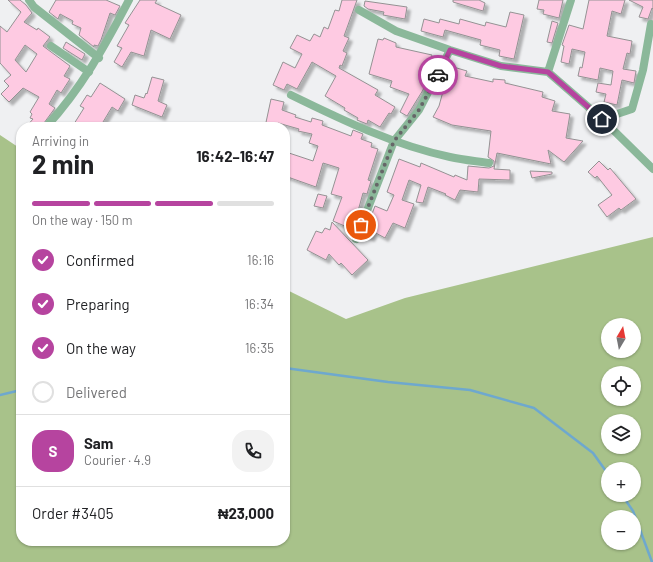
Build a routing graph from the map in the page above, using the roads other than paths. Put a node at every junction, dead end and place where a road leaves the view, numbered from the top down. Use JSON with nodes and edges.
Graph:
{"nodes":[{"id":1,"x":29,"y":0,"type":"edge"},
{"id":2,"x":129,"y":0,"type":"edge"},
{"id":3,"x":570,"y":0,"type":"edge"},
{"id":4,"x":360,"y":10,"type":"dead end"},
{"id":5,"x":651,"y":24,"type":"dead end"},
{"id":6,"x":50,"y":46,"type":"dead end"},
{"id":7,"x":450,"y":50,"type":"junction"},
{"id":8,"x":99,"y":58,"type":"junction"},
{"id":9,"x":89,"y":72,"type":"junction"},
{"id":10,"x":548,"y":72,"type":"junction"},
{"id":11,"x":291,"y":95,"type":"dead end"},
{"id":12,"x":602,"y":119,"type":"junction"},
{"id":13,"x":51,"y":122,"type":"edge"},
{"id":14,"x":394,"y":141,"type":"junction"},
{"id":15,"x":489,"y":163,"type":"dead end"},
{"id":16,"x":653,"y":169,"type":"edge"},
{"id":17,"x":356,"y":239,"type":"dead end"}],
"edges":[{"from":1,"to":8,"type":"street"},
{"from":2,"to":8,"type":"street"},
{"from":3,"to":10,"type":"street"},
{"from":4,"to":7,"type":"street"},
{"from":5,"to":12,"type":"street"},
{"from":6,"to":9,"type":"street"},
{"from":7,"to":10,"type":"street"},
{"from":7,"to":14,"type":"street"},
{"from":8,"to":9,"type":"street"},
{"from":9,"to":13,"type":"street"},
{"from":10,"to":12,"type":"street"},
{"from":11,"to":14,"type":"street"},
{"from":12,"to":16,"type":"street"},
{"from":14,"to":15,"type":"street"},
{"from":14,"to":17,"type":"street"}]}
